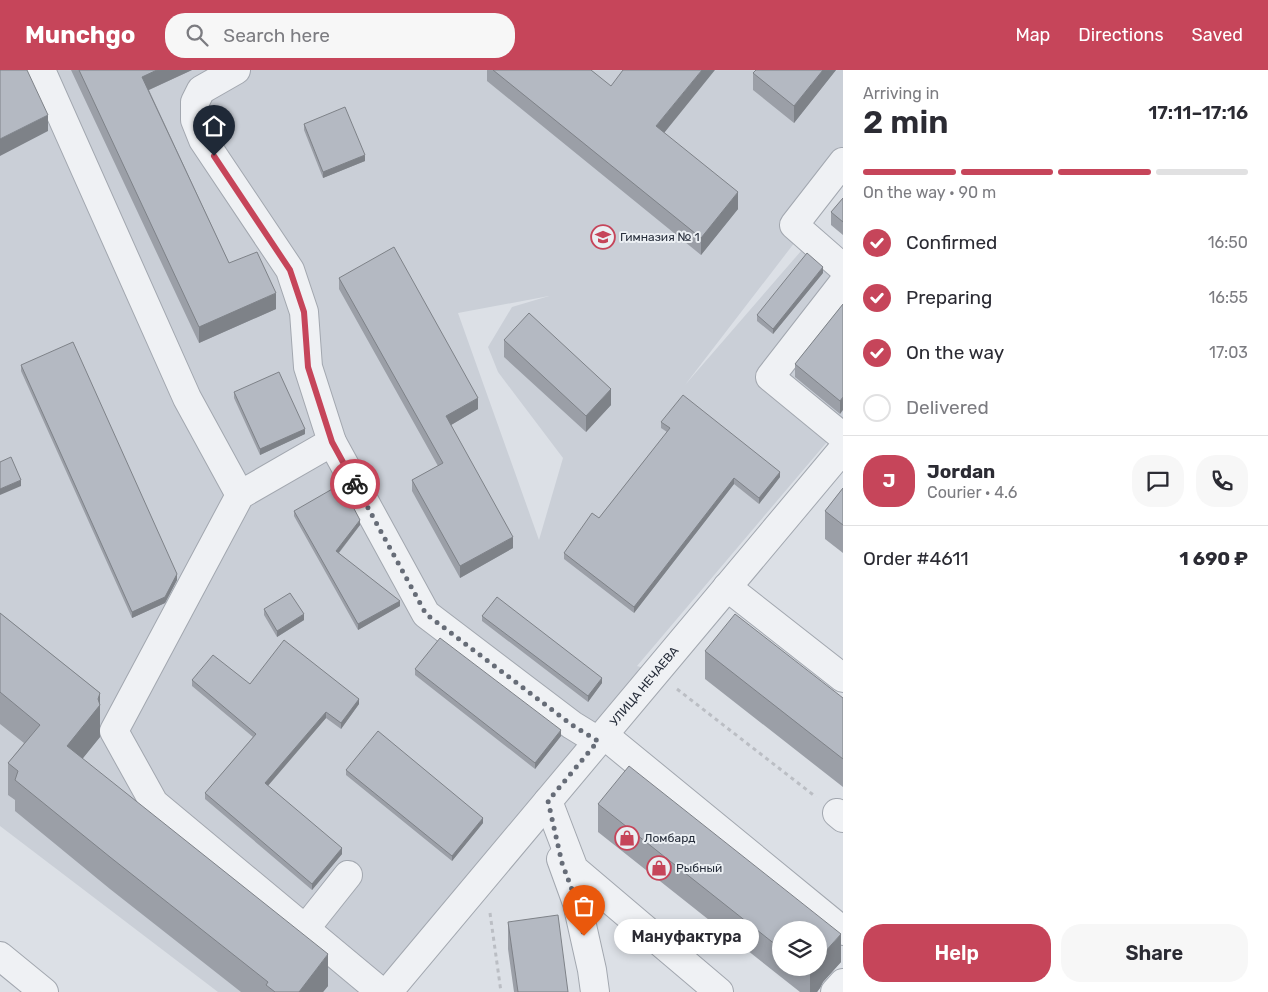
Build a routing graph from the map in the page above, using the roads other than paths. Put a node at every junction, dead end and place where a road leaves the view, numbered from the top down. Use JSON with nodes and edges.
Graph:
{"nodes":[{"id":1,"x":41,"y":70,"type":"edge"},
{"id":2,"x":236,"y":70,"type":"edge"},
{"id":3,"x":843,"y":162,"type":"edge"},
{"id":4,"x":843,"y":268,"type":"edge"},
{"id":5,"x":843,"y":283,"type":"edge"},
{"id":6,"x":843,"y":437,"type":"edge"},
{"id":7,"x":332,"y":442,"type":"junction"},
{"id":8,"x":843,"y":449,"type":"edge"},
{"id":9,"x":240,"y":495,"type":"junction"},
{"id":10,"x":728,"y":587,"type":"junction"},
{"id":11,"x":843,"y":678,"type":"edge"},
{"id":12,"x":601,"y":738,"type":"junction"},
{"id":13,"x":548,"y":801,"type":"junction"},
{"id":14,"x":348,"y":875,"type":"dead end"},
{"id":15,"x":305,"y":929,"type":"junction"},
{"id":16,"x":843,"y":930,"type":"edge"},
{"id":17,"x":0,"y":956,"type":"edge"},
{"id":18,"x":843,"y":983,"type":"edge"},
{"id":19,"x":44,"y":992,"type":"edge"},
{"id":20,"x":382,"y":992,"type":"edge"},
{"id":21,"x":388,"y":992,"type":"edge"},
{"id":22,"x":596,"y":992,"type":"edge"},
{"id":23,"x":719,"y":992,"type":"edge"},
{"id":24,"x":835,"y":992,"type":"edge"}],
"edges":[{"from":1,"to":9,"type":"street"},
{"from":2,"to":7,"type":"street"},
{"from":3,"to":4,"type":"street"},
{"from":5,"to":6,"type":"street"},
{"from":7,"to":9,"type":"street"},
{"from":7,"to":12,"type":"street"},
{"from":8,"to":10,"type":"street","name":"УЛИЦА НЕЧАЕВА"},
{"from":9,"to":15,"type":"street"},
{"from":10,"to":11,"type":"street"},
{"from":10,"to":12,"type":"street","name":"УЛИЦА НЕЧАЕВА"},
{"from":12,"to":13,"type":"street","name":"УЛИЦА НЕЧАЕВА"},
{"from":12,"to":16,"type":"street"},
{"from":13,"to":21,"type":"street","name":"УЛИЦА НЕЧАЕВА"},
{"from":13,"to":22,"type":"street"},
{"from":13,"to":23,"type":"street"},
{"from":14,"to":15,"type":"street"},
{"from":15,"to":20,"type":"street"},
{"from":17,"to":19,"type":"street"},
{"from":18,"to":24,"type":"street"}]}
